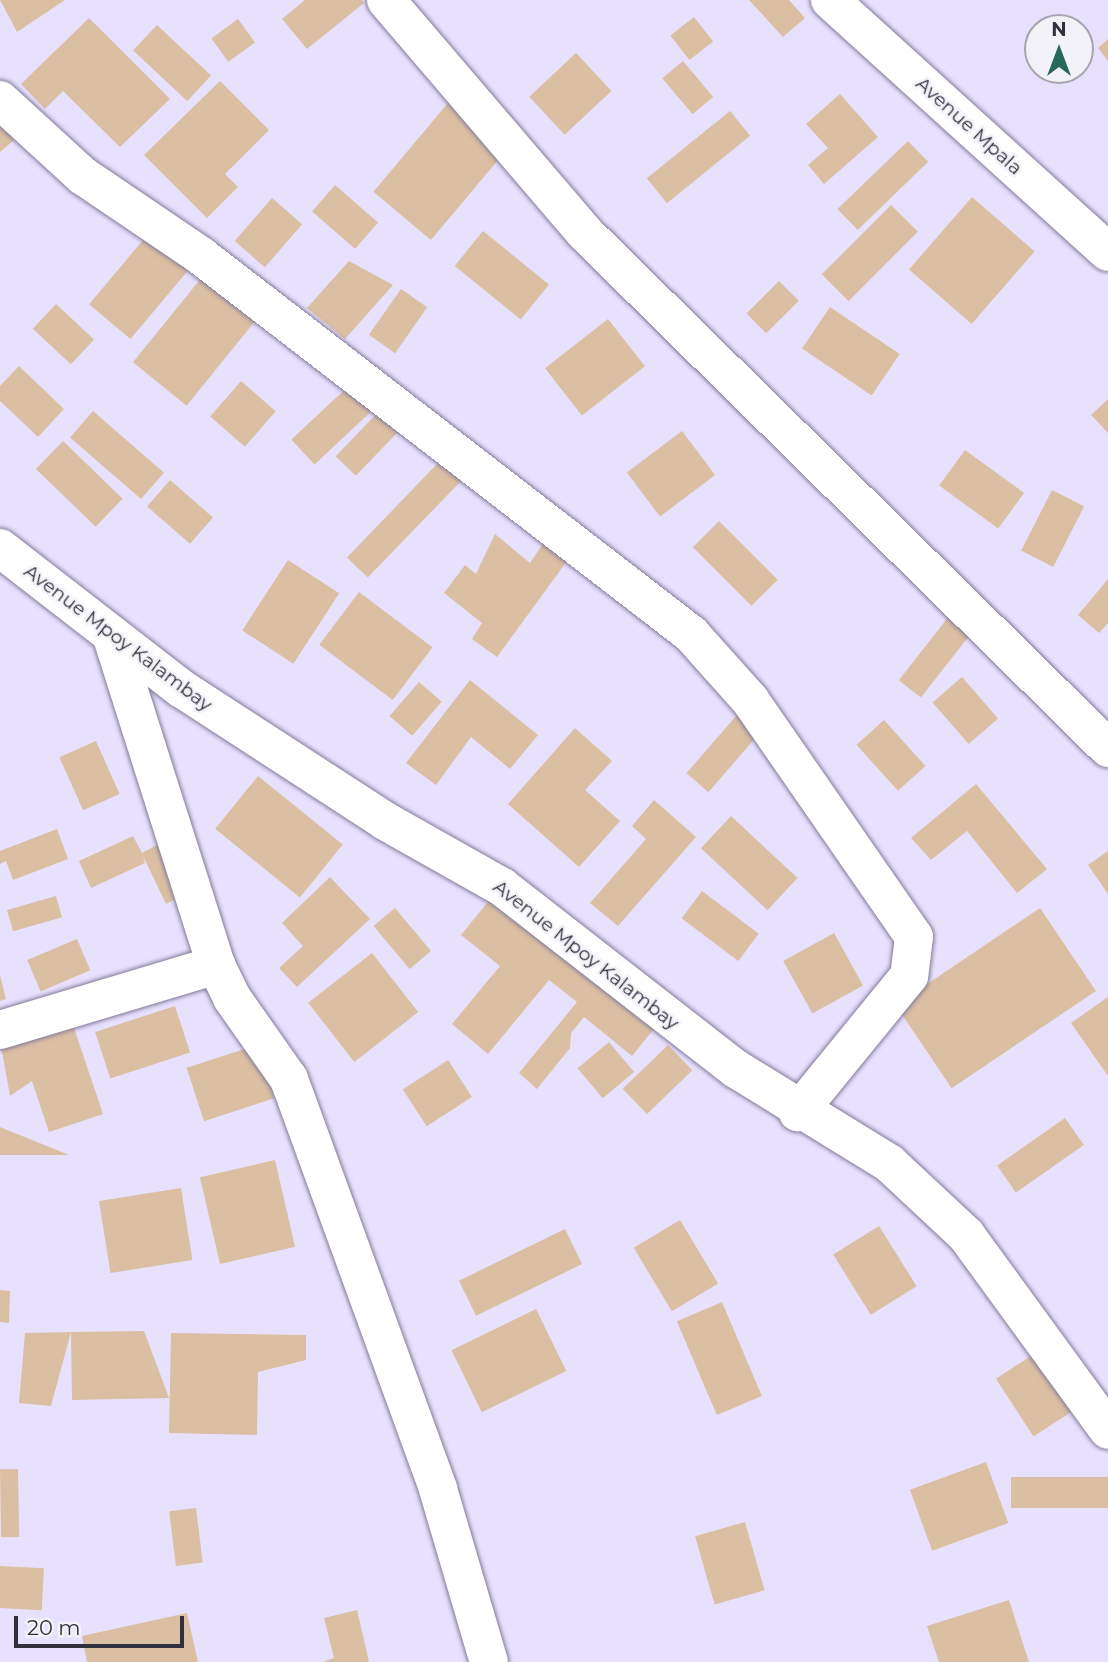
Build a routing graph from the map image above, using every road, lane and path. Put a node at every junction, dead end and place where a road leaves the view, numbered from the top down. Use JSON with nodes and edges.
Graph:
{"nodes":[{"id":1,"x":386,"y":0,"type":"edge"},
{"id":2,"x":830,"y":0,"type":"edge"},
{"id":3,"x":0,"y":100,"type":"edge"},
{"id":4,"x":1108,"y":252,"type":"edge"},
{"id":5,"x":0,"y":548,"type":"edge"},
{"id":6,"x":111,"y":634,"type":"junction"},
{"id":7,"x":1108,"y":748,"type":"edge"},
{"id":8,"x":216,"y":965,"type":"junction"},
{"id":9,"x":0,"y":1030,"type":"edge"},
{"id":10,"x":798,"y":1112,"type":"junction"},
{"id":11,"x":1108,"y":1430,"type":"edge"},
{"id":12,"x":489,"y":1662,"type":"edge"}],
"edges":[{"from":1,"to":7,"type":"street"},
{"from":2,"to":4,"type":"street","name":"Avenue Mpala"},
{"from":3,"to":10,"type":"street"},
{"from":5,"to":6,"type":"street","name":"Avenue Mpoy Kalambay"},
{"from":6,"to":8,"type":"street"},
{"from":6,"to":10,"type":"street","name":"Avenue Mpoy Kalambay"},
{"from":8,"to":9,"type":"street"},
{"from":8,"to":12,"type":"street"},
{"from":10,"to":11,"type":"street","name":"Avenue Mpoy Kalambay"}]}
